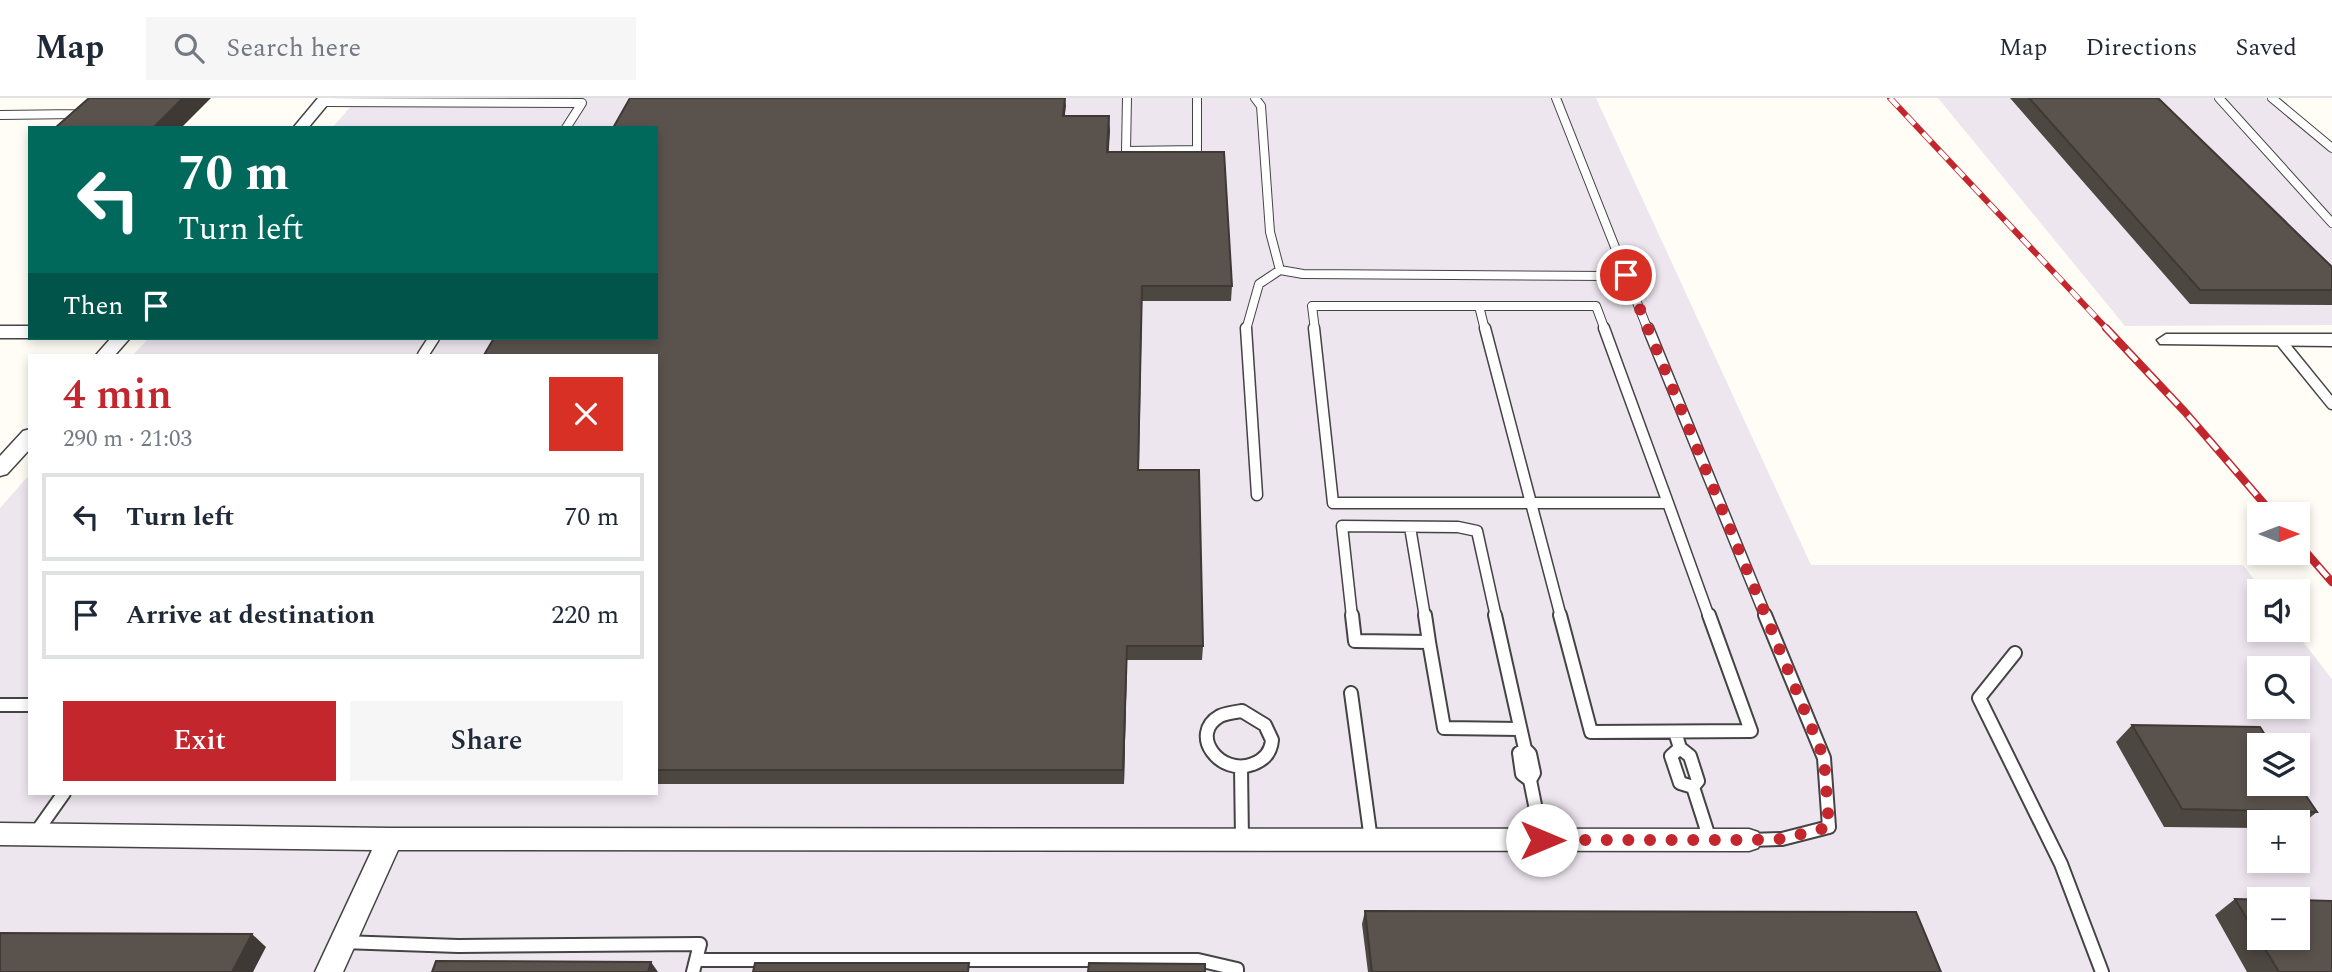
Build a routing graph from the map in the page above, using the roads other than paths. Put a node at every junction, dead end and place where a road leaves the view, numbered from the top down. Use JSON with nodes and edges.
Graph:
{"nodes":[{"id":1,"x":97,"y":98,"type":"edge"},
{"id":2,"x":1127,"y":98,"type":"edge"},
{"id":3,"x":1197,"y":98,"type":"edge"},
{"id":4,"x":1255,"y":98,"type":"edge"},
{"id":5,"x":1556,"y":98,"type":"edge"},
{"id":6,"x":2219,"y":98,"type":"edge"},
{"id":7,"x":2272,"y":98,"type":"edge"},
{"id":8,"x":324,"y":100,"type":"edge"},
{"id":9,"x":427,"y":100,"type":"edge"},
{"id":10,"x":584,"y":100,"type":"edge"},
{"id":11,"x":0,"y":115,"type":"edge"},
{"id":12,"x":302,"y":126,"type":"edge"},
{"id":13,"x":567,"y":126,"type":"edge"},
{"id":14,"x":2332,"y":148,"type":"edge"},
{"id":15,"x":2332,"y":223,"type":"edge"},
{"id":16,"x":1280,"y":270,"type":"junction"},
{"id":17,"x":1632,"y":290,"type":"junction"},
{"id":18,"x":1479,"y":306,"type":"junction"},
{"id":19,"x":0,"y":332,"type":"edge"},
{"id":20,"x":28,"y":332,"type":"edge"},
{"id":21,"x":119,"y":340,"type":"edge"},
{"id":22,"x":2166,"y":340,"type":"dead end"},
{"id":23,"x":2280,"y":340,"type":"junction"},
{"id":24,"x":2332,"y":340,"type":"edge"},
{"id":25,"x":106,"y":354,"type":"edge"},
{"id":26,"x":2332,"y":404,"type":"edge"},
{"id":27,"x":28,"y":438,"type":"edge"},
{"id":28,"x":0,"y":469,"type":"edge"},
{"id":29,"x":1257,"y":495,"type":"dead end"},
{"id":30,"x":1531,"y":501,"type":"junction"},
{"id":31,"x":1668,"y":503,"type":"junction"},
{"id":32,"x":1410,"y":527,"type":"junction"},
{"id":33,"x":1429,"y":642,"type":"junction"},
{"id":34,"x":2015,"y":653,"type":"dead end"},
{"id":35,"x":1351,"y":693,"type":"dead end"},
{"id":36,"x":0,"y":705,"type":"edge"},
{"id":37,"x":28,"y":705,"type":"edge"},
{"id":38,"x":1520,"y":729,"type":"junction"},
{"id":39,"x":1675,"y":732,"type":"junction"},
{"id":40,"x":1241,"y":768,"type":"junction"},
{"id":41,"x":63,"y":795,"type":"edge"},
{"id":42,"x":0,"y":834,"type":"edge"},
{"id":43,"x":35,"y":834,"type":"junction"},
{"id":44,"x":390,"y":839,"type":"junction"},
{"id":45,"x":1242,"y":840,"type":"junction"},
{"id":46,"x":1371,"y":840,"type":"junction"},
{"id":47,"x":1542,"y":840,"type":"junction"},
{"id":48,"x":1710,"y":840,"type":"junction"},
{"id":49,"x":1749,"y":840,"type":"joint"},
{"id":50,"x":342,"y":942,"type":"junction"},
{"id":51,"x":694,"y":966,"type":"edge"},
{"id":52,"x":329,"y":972,"type":"edge"},
{"id":53,"x":1237,"y":972,"type":"edge"},
{"id":54,"x":2102,"y":972,"type":"edge"}],
"edges":[{"from":1,"to":11,"type":"lane"},
{"from":2,"to":3,"type":"lane"},
{"from":4,"to":16,"type":"lane"},
{"from":5,"to":17,"type":"lane"},
{"from":6,"to":15,"type":"lane"},
{"from":7,"to":14,"type":"lane"},
{"from":8,"to":9,"type":"lane"},
{"from":8,"to":12,"type":"street"},
{"from":9,"to":10,"type":"lane"},
{"from":10,"to":13,"type":"lane"},
{"from":16,"to":17,"type":"lane"},
{"from":16,"to":29,"type":"lane"},
{"from":17,"to":49,"type":"lane"},
{"from":18,"to":30,"type":"lane"},
{"from":18,"to":30,"type":"lane"},
{"from":18,"to":31,"type":"lane"},
{"from":19,"to":20,"type":"street"},
{"from":21,"to":25,"type":"street"},
{"from":22,"to":23,"type":"street"},
{"from":23,"to":24,"type":"street"},
{"from":23,"to":26,"type":"lane"},
{"from":27,"to":28,"type":"street"},
{"from":30,"to":31,"type":"lane"},
{"from":30,"to":39,"type":"lane"},
{"from":31,"to":39,"type":"lane"},
{"from":32,"to":33,"type":"lane"},
{"from":32,"to":33,"type":"lane"},
{"from":32,"to":38,"type":"lane"},
{"from":33,"to":38,"type":"lane"},
{"from":34,"to":54,"type":"lane"},
{"from":35,"to":46,"type":"lane"},
{"from":36,"to":37,"type":"lane"},
{"from":38,"to":47,"type":"lane"},
{"from":39,"to":48,"type":"lane"},
{"from":40,"to":40,"type":"lane"},
{"from":40,"to":45,"type":"lane"},
{"from":41,"to":43,"type":"lane"},
{"from":42,"to":43,"type":"street"},
{"from":43,"to":44,"type":"street"},
{"from":44,"to":45,"type":"street"},
{"from":44,"to":50,"type":"street"},
{"from":45,"to":46,"type":"street"},
{"from":46,"to":47,"type":"street"},
{"from":47,"to":48,"type":"street"},
{"from":48,"to":49,"type":"street"},
{"from":50,"to":51,"type":"lane"},
{"from":50,"to":52,"type":"street"},
{"from":51,"to":53,"type":"lane"}]}
